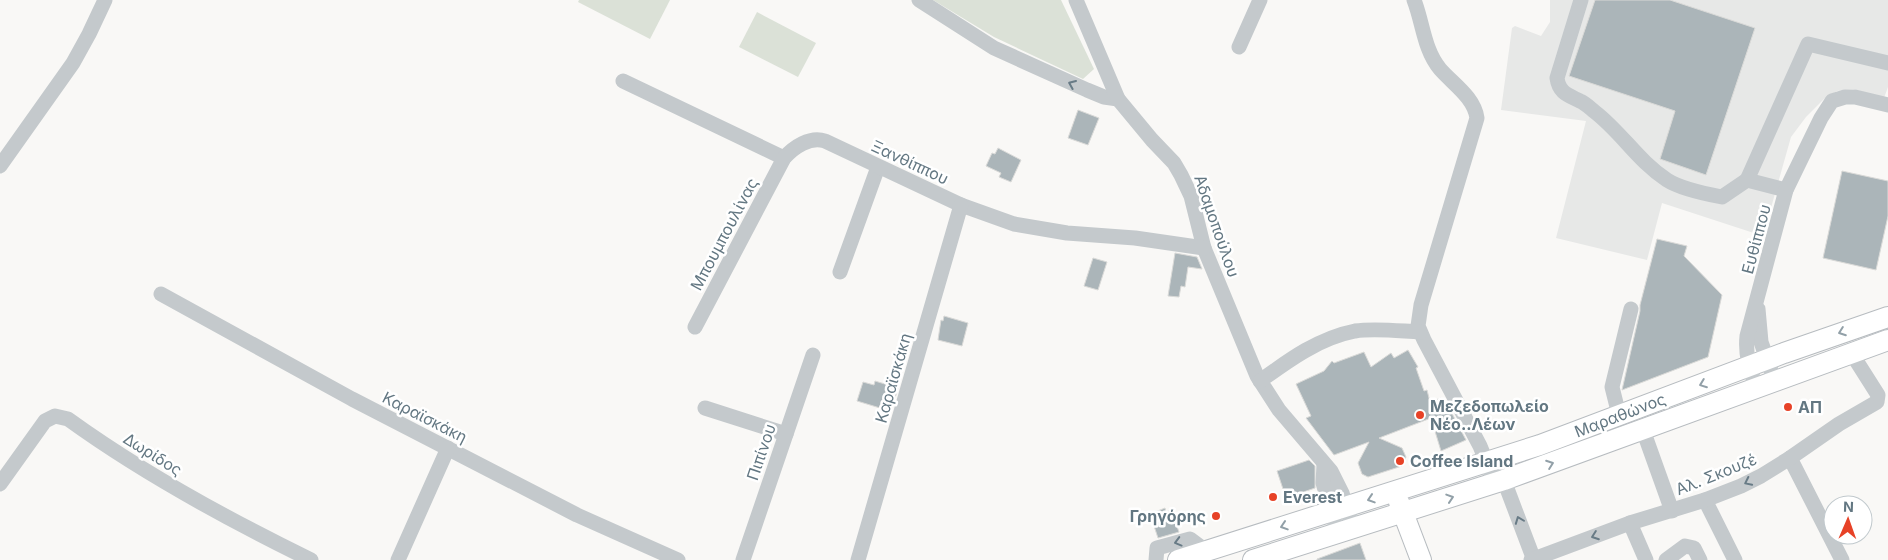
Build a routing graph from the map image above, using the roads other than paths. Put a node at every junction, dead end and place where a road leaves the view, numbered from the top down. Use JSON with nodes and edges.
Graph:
{"nodes":[{"id":1,"x":105,"y":0,"type":"edge"},
{"id":2,"x":919,"y":0,"type":"edge"},
{"id":3,"x":1076,"y":0,"type":"edge"},
{"id":4,"x":1260,"y":0,"type":"edge"},
{"id":5,"x":1414,"y":0,"type":"edge"},
{"id":6,"x":1581,"y":0,"type":"edge"},
{"id":7,"x":1239,"y":47,"type":"dead end"},
{"id":8,"x":1888,"y":63,"type":"edge"},
{"id":9,"x":623,"y":81,"type":"dead end"},
{"id":10,"x":1118,"y":99,"type":"junction"},
{"id":11,"x":1888,"y":105,"type":"edge"},
{"id":12,"x":784,"y":158,"type":"junction"},
{"id":13,"x":0,"y":166,"type":"edge"},
{"id":14,"x":878,"y":167,"type":"junction"},
{"id":15,"x":1747,"y":180,"type":"junction"},
{"id":16,"x":1786,"y":190,"type":"junction"},
{"id":17,"x":961,"y":205,"type":"junction"},
{"id":18,"x":1204,"y":248,"type":"junction"},
{"id":19,"x":840,"y":272,"type":"dead end"},
{"id":20,"x":161,"y":294,"type":"dead end"},
{"id":21,"x":1758,"y":297,"type":"junction"},
{"id":22,"x":1631,"y":309,"type":"dead end"},
{"id":23,"x":1888,"y":317,"type":"edge"},
{"id":24,"x":695,"y":327,"type":"dead end"},
{"id":25,"x":1420,"y":332,"type":"junction"},
{"id":26,"x":1888,"y":340,"type":"edge"},
{"id":27,"x":1852,"y":354,"type":"junction"},
{"id":28,"x":813,"y":355,"type":"dead end"},
{"id":29,"x":1768,"y":359,"type":"junction"},
{"id":30,"x":1748,"y":366,"type":"junction"},
{"id":31,"x":1260,"y":381,"type":"junction"},
{"id":32,"x":1776,"y":382,"type":"junction"},
{"id":33,"x":1756,"y":389,"type":"junction"},
{"id":34,"x":705,"y":408,"type":"dead end"},
{"id":35,"x":1619,"y":415,"type":"junction"},
{"id":36,"x":1643,"y":430,"type":"junction"},
{"id":37,"x":786,"y":434,"type":"junction"},
{"id":38,"x":448,"y":448,"type":"junction"},
{"id":39,"x":1790,"y":458,"type":"junction"},
{"id":40,"x":1491,"y":460,"type":"junction"},
{"id":41,"x":1499,"y":482,"type":"junction"},
{"id":42,"x":0,"y":484,"type":"edge"},
{"id":43,"x":1395,"y":491,"type":"junction"},
{"id":44,"x":1705,"y":500,"type":"junction"},
{"id":45,"x":1338,"y":509,"type":"junction"},
{"id":46,"x":1672,"y":511,"type":"junction"},
{"id":47,"x":1403,"y":513,"type":"junction"},
{"id":48,"x":1630,"y":523,"type":"junction"},
{"id":49,"x":1346,"y":532,"type":"junction"},
{"id":50,"x":1206,"y":551,"type":"junction"},
{"id":51,"x":311,"y":560,"type":"edge"},
{"id":52,"x":398,"y":560,"type":"edge"},
{"id":53,"x":678,"y":560,"type":"edge"},
{"id":54,"x":742,"y":560,"type":"edge"},
{"id":55,"x":858,"y":560,"type":"edge"},
{"id":56,"x":1156,"y":560,"type":"edge"},
{"id":57,"x":1178,"y":560,"type":"edge"},
{"id":58,"x":1253,"y":560,"type":"edge"},
{"id":59,"x":1421,"y":560,"type":"edge"},
{"id":60,"x":1533,"y":560,"type":"edge"},
{"id":61,"x":1646,"y":560,"type":"edge"},
{"id":62,"x":1666,"y":560,"type":"edge"},
{"id":63,"x":1700,"y":560,"type":"edge"},
{"id":64,"x":1735,"y":560,"type":"edge"},
{"id":65,"x":1842,"y":560,"type":"edge"}],
"edges":[{"from":1,"to":13,"type":"street"},
{"from":10,"to":2,"type":"street","one_way":true},
{"from":3,"to":10,"type":"street","name":"Αδαμοπούλου"},
{"from":4,"to":7,"type":"street"},
{"from":5,"to":25,"type":"street"},
{"from":6,"to":15,"type":"street"},
{"from":8,"to":15,"type":"street"},
{"from":9,"to":12,"type":"street"},
{"from":10,"to":18,"type":"street","name":"Αδαμοπούλου"},
{"from":11,"to":16,"type":"street","name":"Ευθίππου"},
{"from":12,"to":14,"type":"street","name":"Ξανθίππου"},
{"from":12,"to":24,"type":"street","name":"Μπουμπουλίνας"},
{"from":14,"to":17,"type":"street","name":"Ξανθίππου"},
{"from":14,"to":19,"type":"street"},
{"from":15,"to":16,"type":"street"},
{"from":16,"to":21,"type":"street","name":"Ευθίππου"},
{"from":17,"to":18,"type":"street","name":"Ξανθίππου"},
{"from":17,"to":55,"type":"street","name":"Καραϊσκάκη"},
{"from":18,"to":31,"type":"street","name":"Αδαμοπούλου"},
{"from":20,"to":38,"type":"street","name":"Καραϊσκάκη"},
{"from":21,"to":29,"type":"street","name":"Ευθίππου"},
{"from":21,"to":30,"type":"street","name":"Ευθίππου"},
{"from":22,"to":35,"type":"street"},
{"from":23,"to":29,"type":"main road","name":"Μαραθώνος","one_way":true},
{"from":25,"to":31,"type":"street"},
{"from":25,"to":40,"type":"street"},
{"from":26,"to":27,"type":"main road","name":"Μαραθώνος"},
{"from":27,"to":32,"type":"main road","name":"Μαραθώνος"},
{"from":27,"to":39,"type":"street","name":"Αλ. Σκουζέ"},
{"from":28,"to":37,"type":"street","name":"Πιπίνου"},
{"from":29,"to":30,"type":"main road","name":"Μαραθώνος"},
{"from":29,"to":32,"type":"street","name":"Ευθίππου"},
{"from":30,"to":33,"type":"street","name":"Ευθίππου"},
{"from":30,"to":35,"type":"main road","name":"Μαραθώνος","one_way":true},
{"from":31,"to":45,"type":"street","name":"Αδαμοπούλου"},
{"from":32,"to":33,"type":"main road","name":"Μαραθώνος"},
{"from":33,"to":36,"type":"main road","name":"Μαραθώνος"},
{"from":34,"to":37,"type":"street"},
{"from":35,"to":40,"type":"main road","name":"Μαραθώνος"},
{"from":41,"to":36,"type":"main road","name":"Μαραθώνος","one_way":true},
{"from":36,"to":46,"type":"street"},
{"from":37,"to":54,"type":"street","name":"Πιπίνου"},
{"from":38,"to":52,"type":"street"},
{"from":38,"to":53,"type":"street","name":"Καραϊσκάκη"},
{"from":39,"to":44,"type":"street","name":"Αλ. Σκουζέ","one_way":true},
{"from":39,"to":65,"type":"street"},
{"from":40,"to":41,"type":"street"},
{"from":40,"to":43,"type":"main road","name":"Μαραθώνος"},
{"from":47,"to":41,"type":"main road","name":"Μαραθώνος","one_way":true},
{"from":60,"to":41,"type":"street","one_way":true},
{"from":42,"to":51,"type":"street","name":"Δωρίδος"},
{"from":43,"to":45,"type":"main road","name":"Μαραθώνος","one_way":true},
{"from":43,"to":47,"type":"main road"},
{"from":44,"to":46,"type":"street","name":"Αλ. Σκουζέ"},
{"from":44,"to":64,"type":"street"},
{"from":45,"to":49,"type":"street","name":"Αδαμοπούλου"},
{"from":45,"to":50,"type":"main road","name":"Μαραθώνος","one_way":true},
{"from":46,"to":48,"type":"street","name":"Αλ. Σκουζέ"},
{"from":47,"to":49,"type":"main road","name":"Μαραθώνος"},
{"from":47,"to":59,"type":"main road"},
{"from":48,"to":60,"type":"street","name":"Αλ. Σκουζέ","one_way":true},
{"from":48,"to":61,"type":"street"},
{"from":49,"to":58,"type":"main road","name":"Μαραθώνος"},
{"from":50,"to":56,"type":"street","one_way":true},
{"from":50,"to":57,"type":"main road","name":"Μαραθώνος"},
{"from":62,"to":63,"type":"street"}]}
